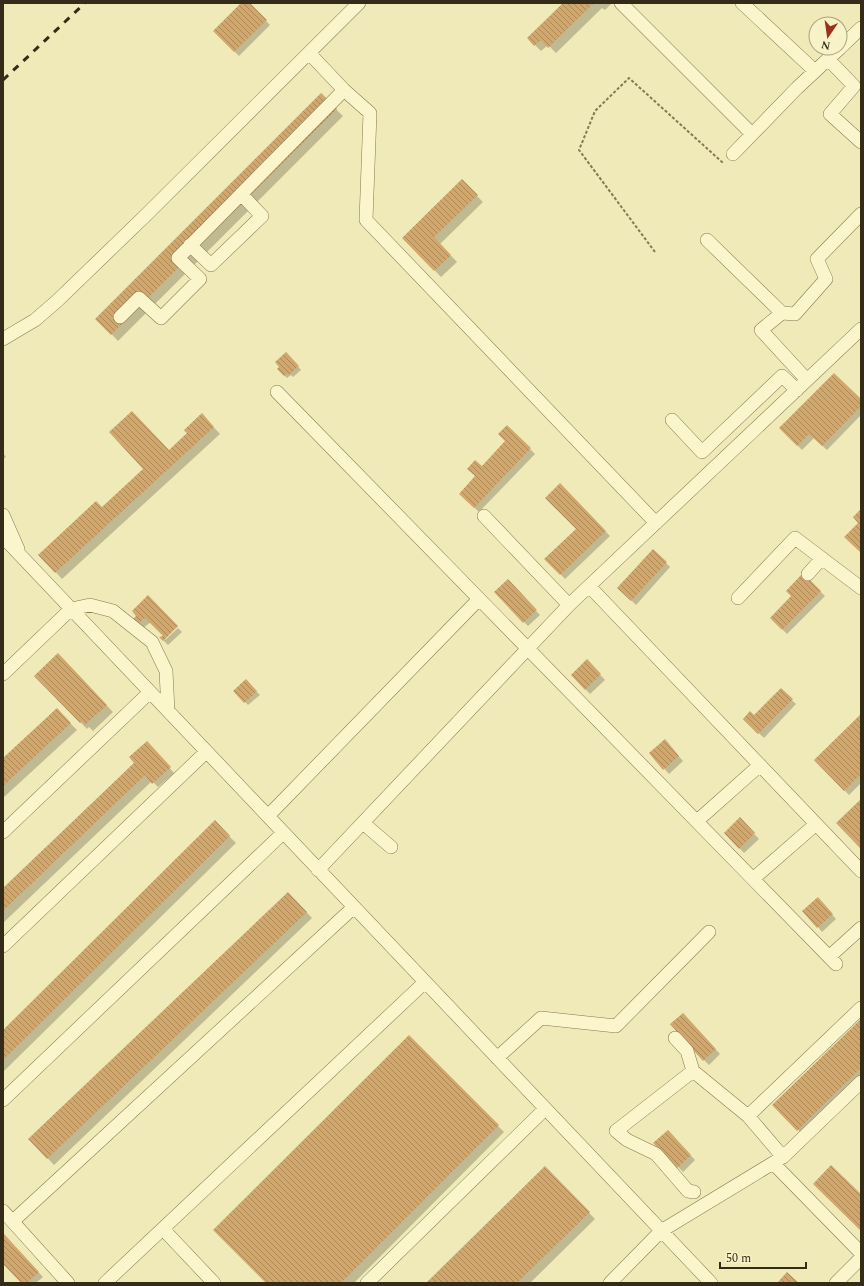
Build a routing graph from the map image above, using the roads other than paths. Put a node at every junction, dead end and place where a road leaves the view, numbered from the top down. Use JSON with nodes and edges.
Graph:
{"nodes":[{"id":1,"x":359,"y":3,"type":"edge"},
{"id":2,"x":621,"y":3,"type":"edge"},
{"id":3,"x":742,"y":3,"type":"edge"},
{"id":4,"x":861,"y":28,"type":"edge"},
{"id":5,"x":848,"y":40,"type":"edge"},
{"id":6,"x":309,"y":53,"type":"junction"},
{"id":7,"x":831,"y":56,"type":"edge"},
{"id":8,"x":828,"y":59,"type":"junction"},
{"id":9,"x":815,"y":71,"type":"junction"},
{"id":10,"x":344,"y":90,"type":"junction"},
{"id":11,"x":752,"y":134,"type":"junction"},
{"id":12,"x":861,"y":142,"type":"edge"},
{"id":13,"x":733,"y":154,"type":"road end"},
{"id":14,"x":241,"y":194,"type":"junction"},
{"id":15,"x":861,"y":215,"type":"edge"},
{"id":16,"x":707,"y":240,"type":"dead end"},
{"id":17,"x":190,"y":246,"type":"junction"},
{"id":18,"x":782,"y":312,"type":"junction"},
{"id":19,"x":120,"y":317,"type":"dead end"},
{"id":20,"x":861,"y":329,"type":"edge"},
{"id":21,"x":3,"y":339,"type":"edge"},
{"id":22,"x":807,"y":380,"type":"junction"},
{"id":23,"x":797,"y":390,"type":"junction"},
{"id":24,"x":277,"y":392,"type":"dead end"},
{"id":25,"x":672,"y":420,"type":"dead end"},
{"id":26,"x":3,"y":515,"type":"edge"},
{"id":27,"x":484,"y":516,"type":"dead end"},
{"id":28,"x":656,"y":523,"type":"junction"},
{"id":29,"x":6,"y":545,"type":"edge"},
{"id":30,"x":22,"y":558,"type":"junction"},
{"id":31,"x":822,"y":558,"type":"junction"},
{"id":32,"x":808,"y":574,"type":"dead end"},
{"id":33,"x":589,"y":586,"type":"junction"},
{"id":34,"x":861,"y":588,"type":"edge"},
{"id":35,"x":738,"y":598,"type":"dead end"},
{"id":36,"x":479,"y":599,"type":"junction"},
{"id":37,"x":569,"y":604,"type":"junction"},
{"id":38,"x":71,"y":609,"type":"junction"},
{"id":39,"x":528,"y":649,"type":"junction"},
{"id":40,"x":3,"y":674,"type":"edge"},
{"id":41,"x":150,"y":692,"type":"junction"},
{"id":42,"x":168,"y":711,"type":"junction"},
{"id":43,"x":206,"y":752,"type":"junction"},
{"id":44,"x":760,"y":765,"type":"junction"},
{"id":45,"x":268,"y":816,"type":"junction"},
{"id":46,"x":363,"y":822,"type":"junction"},
{"id":47,"x":697,"y":822,"type":"junction"},
{"id":48,"x":816,"y":824,"type":"junction"},
{"id":49,"x":3,"y":832,"type":"edge"},
{"id":50,"x":283,"y":833,"type":"junction"},
{"id":51,"x":391,"y":847,"type":"dead end"},
{"id":52,"x":318,"y":870,"type":"junction"},
{"id":53,"x":861,"y":870,"type":"edge"},
{"id":54,"x":753,"y":879,"type":"junction"},
{"id":55,"x":354,"y":907,"type":"junction"},
{"id":56,"x":861,"y":928,"type":"edge"},
{"id":57,"x":709,"y":932,"type":"dead end"},
{"id":58,"x":3,"y":946,"type":"edge"},
{"id":59,"x":425,"y":982,"type":"junction"},
{"id":60,"x":861,"y":1008,"type":"edge"},
{"id":61,"x":675,"y":1038,"type":"dead end"},
{"id":62,"x":497,"y":1058,"type":"junction"},
{"id":63,"x":693,"y":1071,"type":"junction"},
{"id":64,"x":861,"y":1082,"type":"edge"},
{"id":65,"x":3,"y":1100,"type":"edge"},
{"id":66,"x":545,"y":1109,"type":"junction"},
{"id":67,"x":748,"y":1116,"type":"junction"},
{"id":68,"x":778,"y":1160,"type":"junction"},
{"id":69,"x":694,"y":1192,"type":"dead end"},
{"id":70,"x":3,"y":1211,"type":"edge"},
{"id":71,"x":12,"y":1221,"type":"junction"},
{"id":72,"x":163,"y":1229,"type":"junction"},
{"id":73,"x":661,"y":1231,"type":"junction"},
{"id":74,"x":861,"y":1253,"type":"edge"},
{"id":75,"x":861,"y":1258,"type":"edge"},
{"id":76,"x":68,"y":1283,"type":"edge"},
{"id":77,"x":105,"y":1283,"type":"edge"},
{"id":78,"x":214,"y":1283,"type":"edge"},
{"id":79,"x":367,"y":1283,"type":"edge"},
{"id":80,"x":610,"y":1283,"type":"edge"},
{"id":81,"x":711,"y":1283,"type":"edge"},
{"id":82,"x":836,"y":1283,"type":"edge"}],
"edges":[{"from":1,"to":6,"type":"street"},
{"from":2,"to":11,"type":"street"},
{"from":3,"to":9,"type":"street"},
{"from":4,"to":5,"type":"street"},
{"from":6,"to":10,"type":"street"},
{"from":6,"to":21,"type":"street"},
{"from":7,"to":8,"type":"street"},
{"from":8,"to":9,"type":"street"},
{"from":8,"to":12,"type":"street"},
{"from":9,"to":11,"type":"street"},
{"from":10,"to":14,"type":"street"},
{"from":10,"to":28,"type":"street"},
{"from":11,"to":13,"type":"street"},
{"from":14,"to":17,"type":"street"},
{"from":14,"to":17,"type":"street"},
{"from":15,"to":18,"type":"street"},
{"from":16,"to":18,"type":"street"},
{"from":17,"to":19,"type":"street"},
{"from":18,"to":22,"type":"street"},
{"from":20,"to":22,"type":"street"},
{"from":22,"to":23,"type":"street"},
{"from":23,"to":25,"type":"street"},
{"from":23,"to":28,"type":"street"},
{"from":24,"to":36,"type":"street"},
{"from":26,"to":30,"type":"street"},
{"from":27,"to":37,"type":"street"},
{"from":28,"to":33,"type":"street"},
{"from":29,"to":30,"type":"street"},
{"from":30,"to":38,"type":"street"},
{"from":31,"to":32,"type":"street"},
{"from":31,"to":34,"type":"street"},
{"from":31,"to":35,"type":"street"},
{"from":33,"to":37,"type":"street"},
{"from":33,"to":44,"type":"street"},
{"from":36,"to":39,"type":"street"},
{"from":36,"to":45,"type":"street"},
{"from":37,"to":39,"type":"street"},
{"from":38,"to":40,"type":"street"},
{"from":38,"to":41,"type":"street"},
{"from":38,"to":42,"type":"street"},
{"from":39,"to":46,"type":"street"},
{"from":39,"to":47,"type":"street"},
{"from":41,"to":42,"type":"street"},
{"from":41,"to":49,"type":"street"},
{"from":42,"to":43,"type":"street"},
{"from":43,"to":45,"type":"street"},
{"from":43,"to":58,"type":"street"},
{"from":44,"to":47,"type":"street"},
{"from":44,"to":48,"type":"street"},
{"from":45,"to":50,"type":"street"},
{"from":46,"to":51,"type":"street"},
{"from":46,"to":52,"type":"street"},
{"from":47,"to":54,"type":"street"},
{"from":48,"to":53,"type":"street"},
{"from":48,"to":54,"type":"street"},
{"from":50,"to":52,"type":"street"},
{"from":50,"to":65,"type":"street"},
{"from":52,"to":55,"type":"street"},
{"from":54,"to":56,"type":"street"},
{"from":55,"to":59,"type":"street"},
{"from":55,"to":71,"type":"street"},
{"from":57,"to":62,"type":"street"},
{"from":59,"to":62,"type":"street"},
{"from":59,"to":72,"type":"street"},
{"from":60,"to":67,"type":"street"},
{"from":61,"to":63,"type":"street"},
{"from":62,"to":66,"type":"street"},
{"from":63,"to":67,"type":"street"},
{"from":63,"to":69,"type":"street"},
{"from":64,"to":68,"type":"street"},
{"from":66,"to":73,"type":"street"},
{"from":66,"to":79,"type":"street"},
{"from":67,"to":68,"type":"street"},
{"from":68,"to":73,"type":"street"},
{"from":68,"to":74,"type":"street"},
{"from":70,"to":71,"type":"street"},
{"from":71,"to":76,"type":"street"},
{"from":72,"to":77,"type":"street"},
{"from":72,"to":78,"type":"street"},
{"from":73,"to":80,"type":"street"},
{"from":73,"to":81,"type":"street"},
{"from":75,"to":82,"type":"street"}]}
